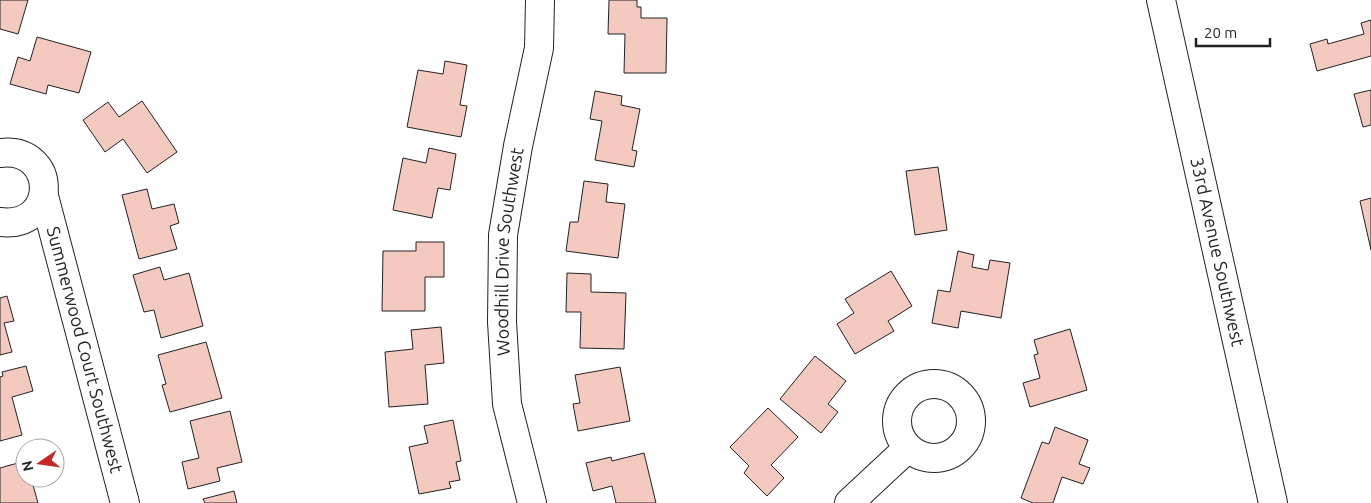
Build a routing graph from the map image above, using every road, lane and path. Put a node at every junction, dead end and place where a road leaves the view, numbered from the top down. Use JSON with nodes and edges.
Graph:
{"nodes":[{"id":1,"x":540,"y":0,"type":"edge"},
{"id":2,"x":1161,"y":0,"type":"edge"},
{"id":3,"x":0,"y":153,"type":"edge"},
{"id":4,"x":44,"y":196,"type":"junction"},
{"id":5,"x":0,"y":222,"type":"edge"},
{"id":6,"x":908,"y":448,"type":"dead end"},
{"id":7,"x":125,"y":503,"type":"edge"},
{"id":8,"x":532,"y":503,"type":"edge"},
{"id":9,"x":849,"y":503,"type":"edge"},
{"id":10,"x":1273,"y":503,"type":"edge"}],
"edges":[{"from":1,"to":8,"type":"street","name":"Woodhill Drive Southwest"},
{"from":2,"to":10,"type":"street","name":"33rd Avenue Southwest"},
{"from":3,"to":4,"type":"street","name":"Summerwood Court Southwest"},
{"from":4,"to":5,"type":"street","name":"Summerwood Court Southwest"},
{"from":4,"to":7,"type":"street","name":"Summerwood Court Southwest"},
{"from":6,"to":9,"type":"street"}]}
